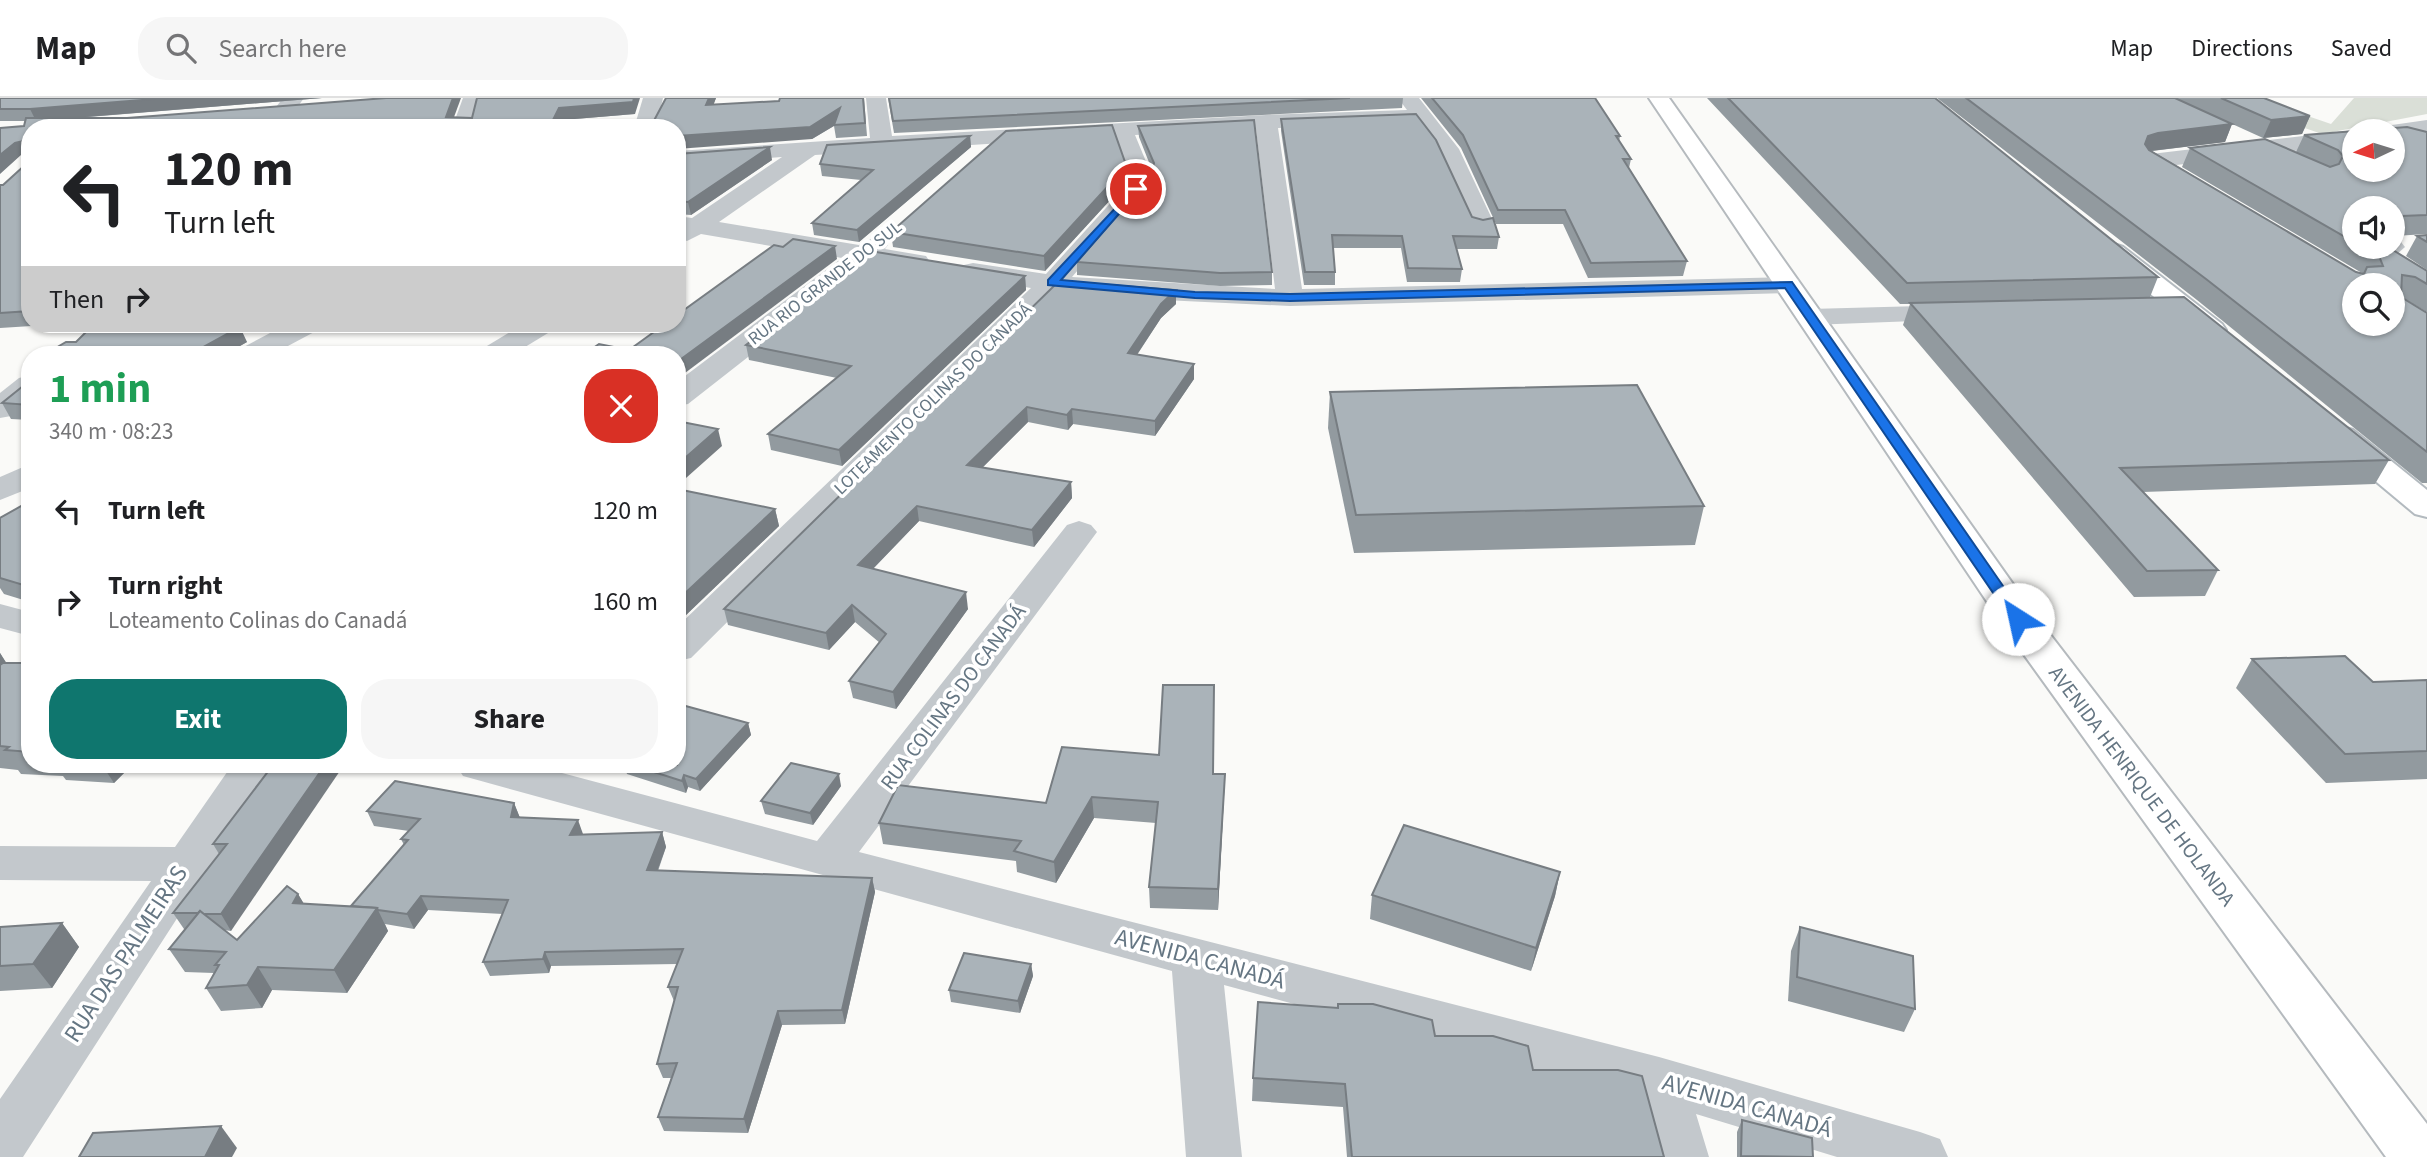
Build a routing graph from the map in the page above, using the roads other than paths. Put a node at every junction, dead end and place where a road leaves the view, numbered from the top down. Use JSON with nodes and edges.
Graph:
{"nodes":[{"id":1,"x":473,"y":98,"type":"edge"},
{"id":2,"x":653,"y":98,"type":"edge"},
{"id":3,"x":876,"y":98,"type":"edge"},
{"id":4,"x":1300,"y":98,"type":"edge"},
{"id":5,"x":1659,"y":98,"type":"edge"},
{"id":6,"x":297,"y":105,"type":"edge"},
{"id":7,"x":1415,"y":107,"type":"edge"},
{"id":8,"x":266,"y":119,"type":"edge"},
{"id":9,"x":466,"y":119,"type":"edge"},
{"id":10,"x":647,"y":119,"type":"edge"},
{"id":11,"x":1312,"y":119,"type":"junction"},
{"id":12,"x":1266,"y":121,"type":"junction"},
{"id":13,"x":2427,"y":127,"type":"edge"},
{"id":14,"x":1122,"y":129,"type":"junction"},
{"id":15,"x":2405,"y":131,"type":"edge"},
{"id":16,"x":2223,"y":132,"type":"edge"},
{"id":17,"x":1000,"y":136,"type":"junction"},
{"id":18,"x":2405,"y":137,"type":"edge"},
{"id":19,"x":2342,"y":139,"type":"edge"},
{"id":20,"x":882,"y":142,"type":"junction"},
{"id":21,"x":2427,"y":143,"type":"edge"},
{"id":22,"x":812,"y":147,"type":"junction"},
{"id":23,"x":2259,"y":149,"type":"junction"},
{"id":24,"x":686,"y":157,"type":"edge"},
{"id":25,"x":2296,"y":165,"type":"edge"},
{"id":26,"x":970,"y":166,"type":"edge"},
{"id":27,"x":2186,"y":181,"type":"edge"},
{"id":28,"x":1482,"y":223,"type":"edge"},
{"id":29,"x":896,"y":228,"type":"edge"},
{"id":30,"x":686,"y":229,"type":"edge"},
{"id":31,"x":686,"y":230,"type":"edge"},
{"id":32,"x":2101,"y":241,"type":"edge"},
{"id":33,"x":864,"y":254,"type":"junction"},
{"id":34,"x":2387,"y":259,"type":"edge"},
{"id":35,"x":2417,"y":278,"type":"edge"},
{"id":36,"x":1052,"y":283,"type":"junction"},
{"id":37,"x":1290,"y":298,"type":"junction"},
{"id":38,"x":1799,"y":301,"type":"junction"},
{"id":39,"x":2185,"y":308,"type":"junction"},
{"id":40,"x":2144,"y":309,"type":"edge"},
{"id":41,"x":1991,"y":313,"type":"edge"},
{"id":42,"x":291,"y":333,"type":"edge"},
{"id":43,"x":528,"y":333,"type":"edge"},
{"id":44,"x":267,"y":346,"type":"edge"},
{"id":45,"x":507,"y":346,"type":"edge"},
{"id":46,"x":2238,"y":351,"type":"edge"},
{"id":47,"x":686,"y":390,"type":"edge"},
{"id":48,"x":21,"y":392,"type":"edge"},
{"id":49,"x":0,"y":409,"type":"edge"},
{"id":50,"x":2322,"y":421,"type":"edge"},
{"id":51,"x":21,"y":479,"type":"edge"},
{"id":52,"x":0,"y":490,"type":"edge"},
{"id":53,"x":2427,"y":507,"type":"edge"},
{"id":54,"x":1079,"y":532,"type":"dead end"},
{"id":55,"x":0,"y":616,"type":"edge"},
{"id":56,"x":21,"y":622,"type":"edge"},
{"id":57,"x":686,"y":640,"type":"edge"},
{"id":58,"x":248,"y":773,"type":"edge"},
{"id":59,"x":549,"y":774,"type":"edge"},
{"id":60,"x":827,"y":861,"type":"junction"},
{"id":61,"x":0,"y":863,"type":"edge"},
{"id":62,"x":185,"y":864,"type":"junction"},
{"id":63,"x":1196,"y":958,"type":"junction"},
{"id":64,"x":1659,"y":1080,"type":"junction"},
{"id":65,"x":0,"y":1145,"type":"edge"},
{"id":66,"x":1214,"y":1157,"type":"edge"},
{"id":67,"x":1681,"y":1157,"type":"edge"},
{"id":68,"x":1920,"y":1157,"type":"edge"},
{"id":69,"x":2419,"y":1157,"type":"edge"}],
"edges":[{"from":1,"to":9,"type":"street"},
{"from":2,"to":10,"type":"street"},
{"from":3,"to":20,"type":"street"},
{"from":4,"to":11,"type":"street"},
{"from":5,"to":38,"type":"main road","name":"AVENIDA HENRIQUE DE HOLANDA"},
{"from":6,"to":8,"type":"street"},
{"from":7,"to":11,"type":"street"},
{"from":7,"to":28,"type":"street"},
{"from":11,"to":12,"type":"street"},
{"from":12,"to":14,"type":"street"},
{"from":12,"to":37,"type":"street"},
{"from":13,"to":15,"type":"street"},
{"from":14,"to":17,"type":"street"},
{"from":14,"to":36,"type":"street","name":"LOTEAMENTO COLINAS DO CANADÁ"},
{"from":16,"to":23,"type":"street"},
{"from":17,"to":20,"type":"street"},
{"from":17,"to":26,"type":"street"},
{"from":18,"to":21,"type":"street"},
{"from":19,"to":23,"type":"street"},
{"from":20,"to":22,"type":"street"},
{"from":22,"to":24,"type":"street"},
{"from":22,"to":30,"type":"street"},
{"from":23,"to":25,"type":"street"},
{"from":23,"to":27,"type":"street"},
{"from":29,"to":33,"type":"street","name":"RUA RIO GRANDE DO SUL"},
{"from":31,"to":33,"type":"street"},
{"from":32,"to":39,"type":"main road"},
{"from":33,"to":36,"type":"street"},
{"from":33,"to":47,"type":"street","name":"RUA RIO GRANDE DO SUL"},
{"from":34,"to":35,"type":"street"},
{"from":36,"to":37,"type":"street"},
{"from":36,"to":57,"type":"street","name":"LOTEAMENTO COLINAS DO CANADÁ"},
{"from":37,"to":38,"type":"street"},
{"from":38,"to":41,"type":"street"},
{"from":38,"to":69,"type":"main road","name":"AVENIDA HENRIQUE DE HOLANDA"},
{"from":39,"to":40,"type":"street"},
{"from":39,"to":46,"type":"main road"},
{"from":42,"to":44,"type":"street"},
{"from":43,"to":45,"type":"street"},
{"from":48,"to":49,"type":"street"},
{"from":50,"to":53,"type":"main road"},
{"from":51,"to":52,"type":"street"},
{"from":54,"to":60,"type":"street","name":"RUA COLINAS DO CANADÁ"},
{"from":55,"to":56,"type":"street"},
{"from":58,"to":62,"type":"street","name":"RUA DAS PALMEIRAS"},
{"from":59,"to":60,"type":"street","name":"AVENIDA CANADÁ"},
{"from":60,"to":63,"type":"street","name":"AVENIDA CANADÁ"},
{"from":61,"to":62,"type":"street"},
{"from":62,"to":65,"type":"street","name":"RUA DAS PALMEIRAS"},
{"from":63,"to":64,"type":"street","name":"AVENIDA CANADÁ"},
{"from":63,"to":66,"type":"street"},
{"from":64,"to":67,"type":"street"},
{"from":64,"to":68,"type":"street","name":"AVENIDA CANADÁ"}]}
